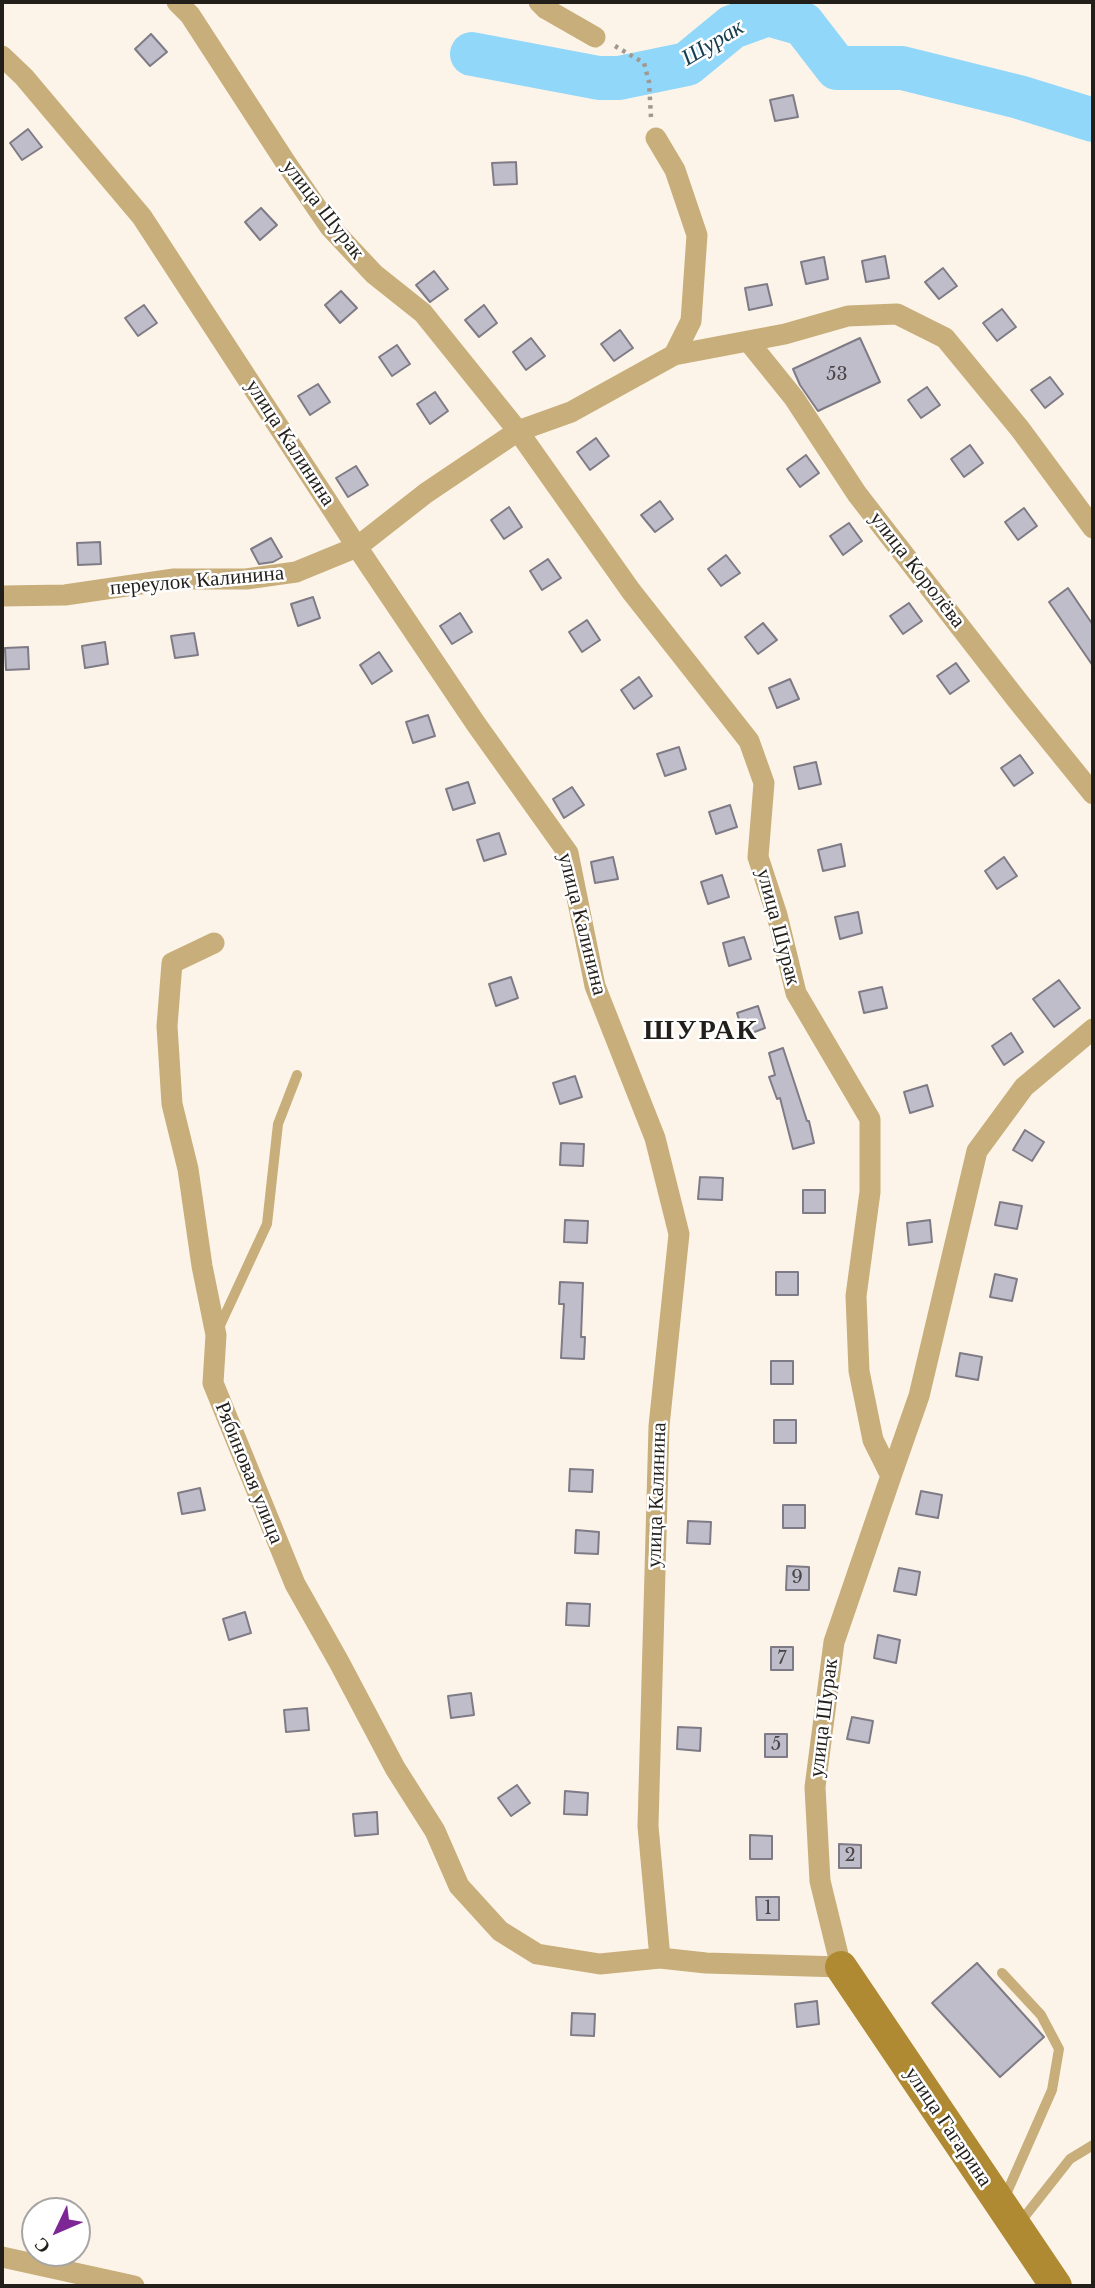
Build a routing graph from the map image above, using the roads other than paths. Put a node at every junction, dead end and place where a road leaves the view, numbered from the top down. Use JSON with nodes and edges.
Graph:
{"nodes":[{"id":1,"x":177,"y":2,"type":"edge"},
{"id":2,"x":539,"y":2,"type":"edge"},
{"id":3,"x":595,"y":37,"type":"road end"},
{"id":4,"x":2,"y":56,"type":"edge"},
{"id":5,"x":656,"y":138,"type":"road end"},
{"id":6,"x":748,"y":341,"type":"junction"},
{"id":7,"x":674,"y":355,"type":"junction"},
{"id":8,"x":518,"y":431,"type":"junction"},
{"id":9,"x":1093,"y":528,"type":"edge"},
{"id":10,"x":357,"y":547,"type":"junction"},
{"id":11,"x":2,"y":596,"type":"edge"},
{"id":12,"x":1093,"y":793,"type":"edge"},
{"id":13,"x":214,"y":943,"type":"dead end"},
{"id":14,"x":1093,"y":1029,"type":"edge"},
{"id":15,"x":297,"y":1075,"type":"dead end"},
{"id":16,"x":216,"y":1335,"type":"junction"},
{"id":17,"x":891,"y":1476,"type":"junction"},
{"id":18,"x":660,"y":1958,"type":"junction"},
{"id":19,"x":841,"y":1967,"type":"junction"},
{"id":20,"x":1002,"y":1973,"type":"dead end"},
{"id":21,"x":1093,"y":2145,"type":"edge"},
{"id":22,"x":1009,"y":2216,"type":"junction"},
{"id":23,"x":2,"y":2257,"type":"edge"},
{"id":24,"x":134,"y":2286,"type":"edge"},
{"id":25,"x":1056,"y":2286,"type":"edge"}],
"edges":[{"from":1,"to":8,"type":"street","name":"улица Шурак"},
{"from":2,"to":3,"type":"street"},
{"from":4,"to":10,"type":"street","name":"улица Калинина"},
{"from":5,"to":7,"type":"street"},
{"from":6,"to":7,"type":"street"},
{"from":6,"to":9,"type":"street"},
{"from":6,"to":12,"type":"street","name":"улица Королёва"},
{"from":7,"to":8,"type":"street"},
{"from":8,"to":10,"type":"street","name":"переулок Калинина"},
{"from":8,"to":17,"type":"street","name":"улица Шурак"},
{"from":10,"to":11,"type":"street","name":"переулок Калинина"},
{"from":10,"to":18,"type":"street","name":"улица Калинина"},
{"from":13,"to":16,"type":"street","name":"Рябиновая улица"},
{"from":14,"to":17,"type":"street","name":"улица Шурак"},
{"from":15,"to":16,"type":"lane"},
{"from":16,"to":18,"type":"street","name":"Рябиновая улица"},
{"from":17,"to":19,"type":"street","name":"улица Шурак"},
{"from":18,"to":19,"type":"street"},
{"from":19,"to":22,"type":"street","name":"улица Гагарина"},
{"from":20,"to":22,"type":"lane"},
{"from":21,"to":22,"type":"lane"},
{"from":22,"to":25,"type":"street","name":"улица Гагарина"},
{"from":23,"to":24,"type":"street"}]}
